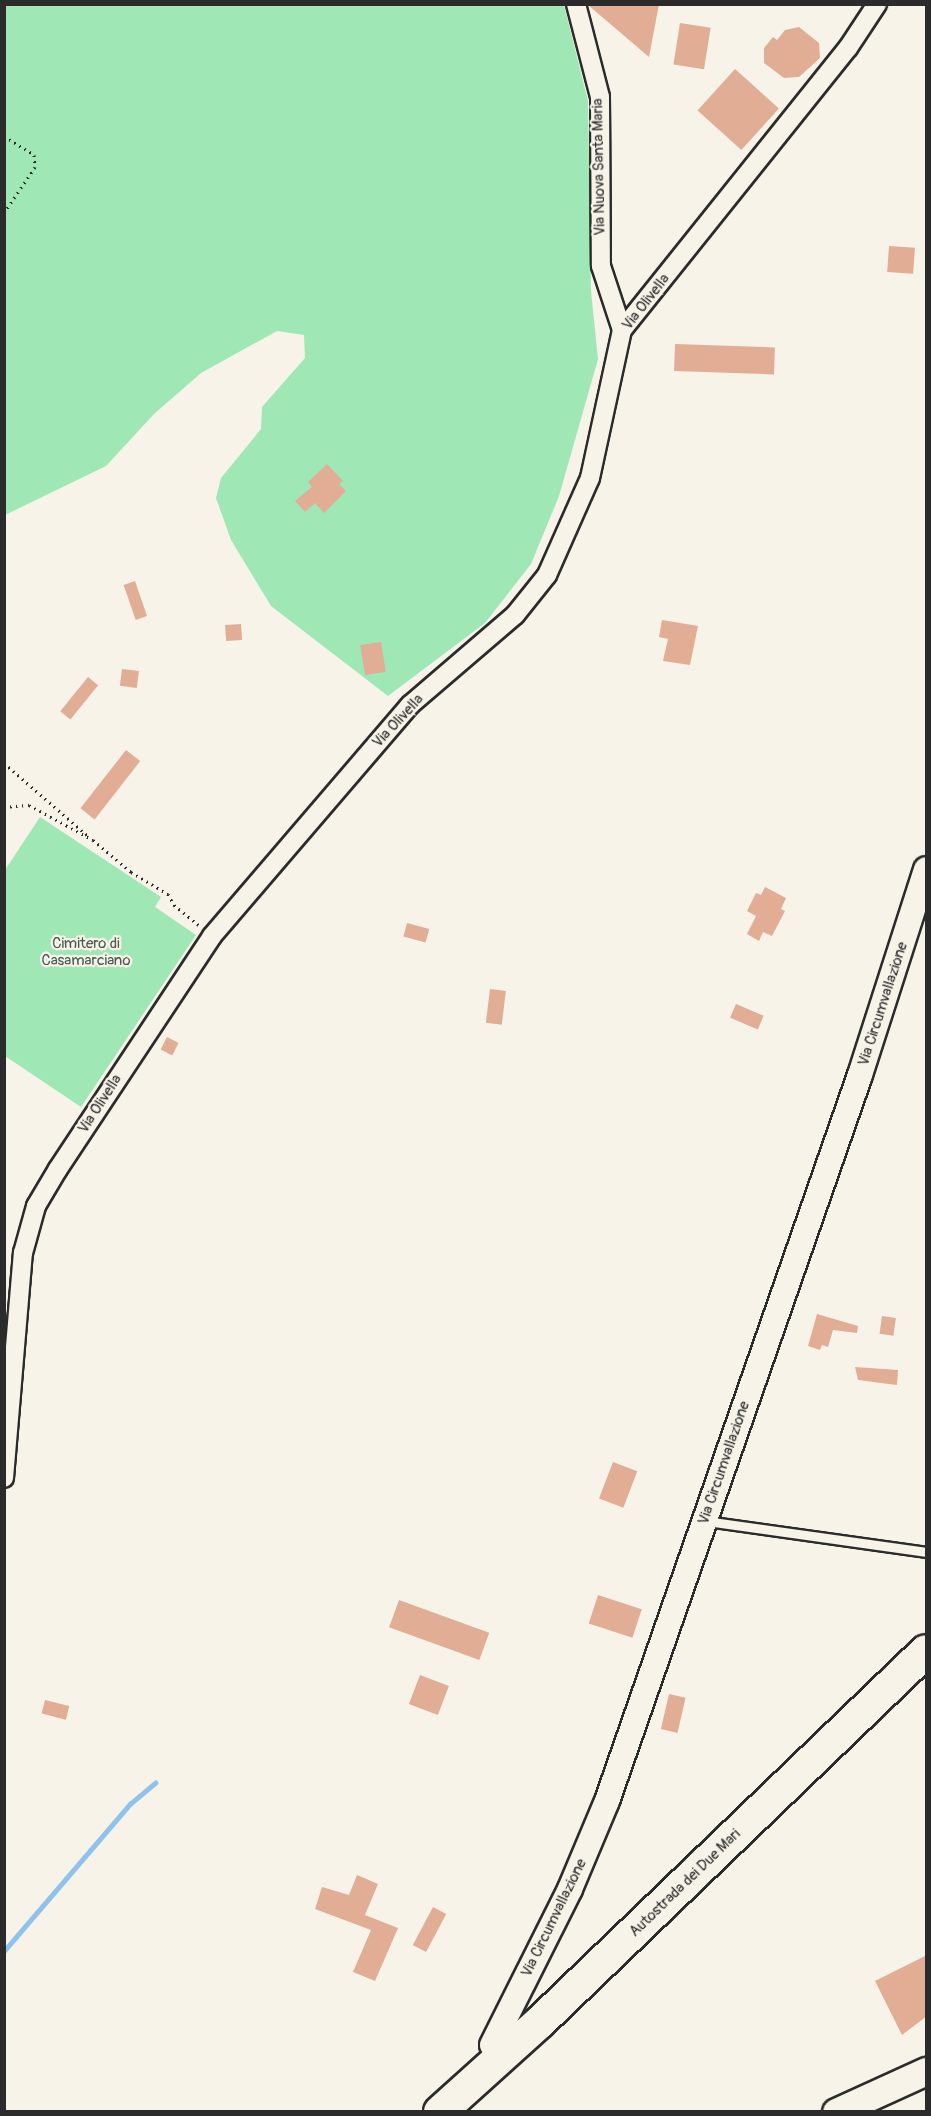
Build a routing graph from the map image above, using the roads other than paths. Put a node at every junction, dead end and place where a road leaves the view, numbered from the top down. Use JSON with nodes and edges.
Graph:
{"nodes":[{"id":1,"x":576,"y":4,"type":"edge"},
{"id":2,"x":877,"y":4,"type":"edge"},
{"id":3,"x":622,"y":330,"type":"junction"},
{"id":4,"x":927,"y":869,"type":"edge"},
{"id":5,"x":4,"y":1478,"type":"edge"},
{"id":6,"x":704,"y":1521,"type":"junction"},
{"id":7,"x":927,"y":1552,"type":"edge"},
{"id":8,"x":927,"y":1651,"type":"edge"},
{"id":9,"x":927,"y":1680,"type":"edge"},
{"id":10,"x":492,"y":2045,"type":"dead end"},
{"id":11,"x":927,"y":2071,"type":"edge"},
{"id":12,"x":440,"y":2112,"type":"edge"},
{"id":13,"x":473,"y":2112,"type":"edge"},
{"id":14,"x":836,"y":2112,"type":"edge"}],
"edges":[{"from":1,"to":3,"type":"street","name":"Via Nuova Santa Maria"},
{"from":2,"to":3,"type":"street","name":"Via Olivella"},
{"from":3,"to":5,"type":"street","name":"Via Olivella"},
{"from":4,"to":6,"type":"street","name":"Via Circumvallazione"},
{"from":6,"to":7,"type":"lane"},
{"from":6,"to":10,"type":"street","name":"Via Circumvallazione"},
{"from":8,"to":12,"type":"highway","name":"Autostrada dei Due Mari"},
{"from":9,"to":13,"type":"highway","name":"Autostrada dei Due Mari"},
{"from":11,"to":14,"type":"main road"}]}
